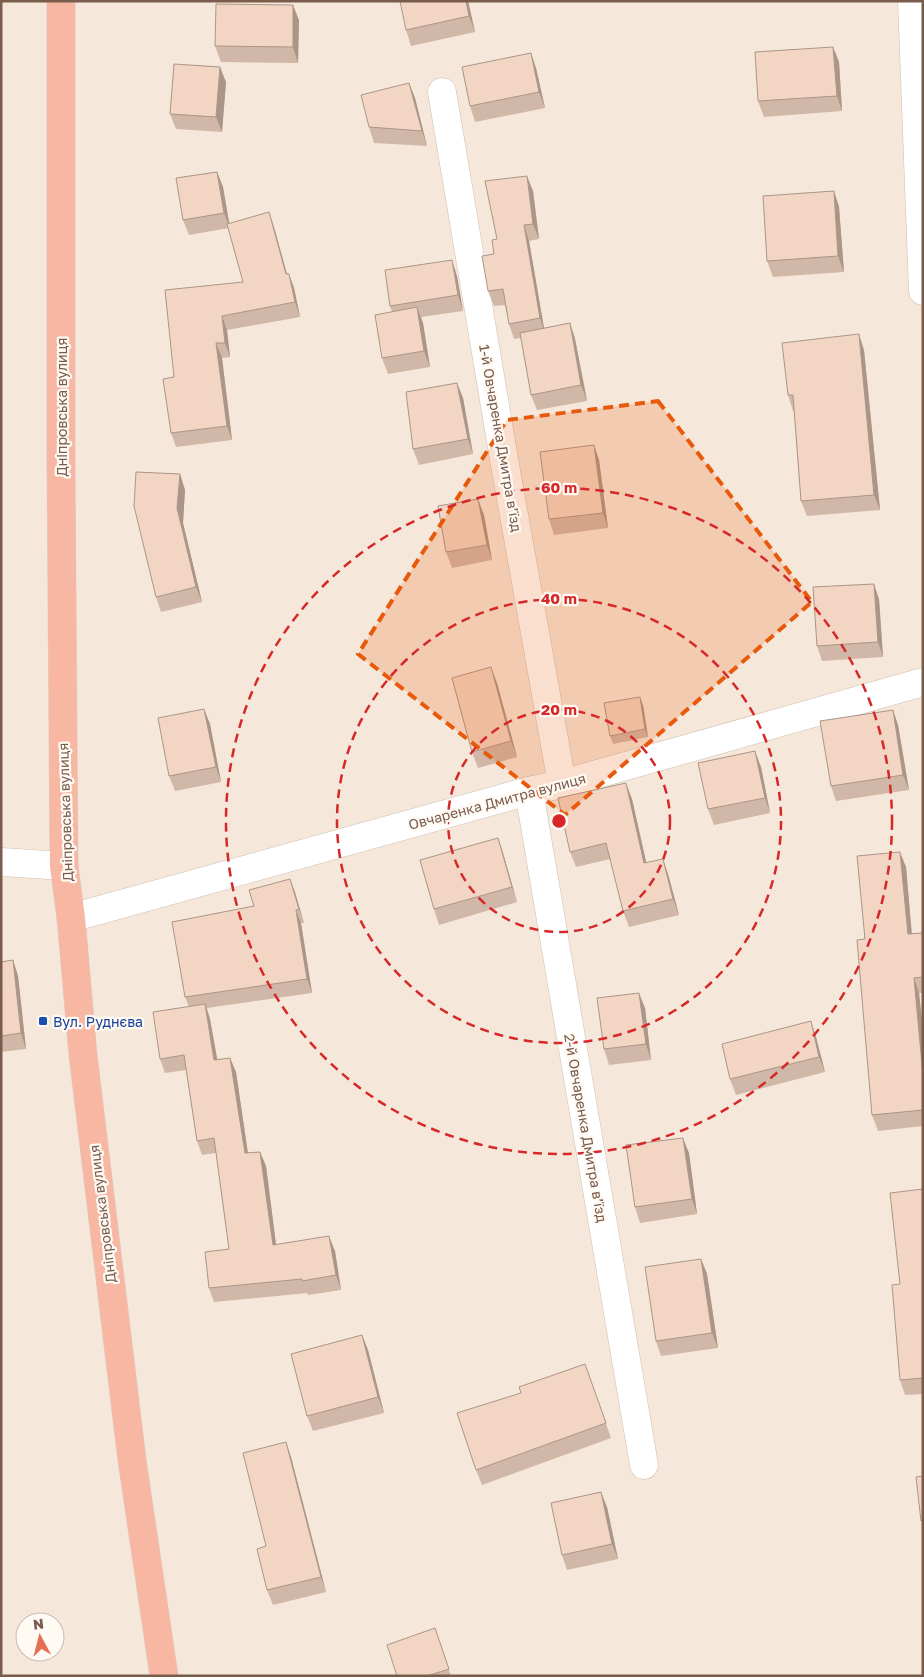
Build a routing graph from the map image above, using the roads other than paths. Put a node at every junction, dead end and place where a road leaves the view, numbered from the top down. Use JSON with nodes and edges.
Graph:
{"nodes":[{"id":1,"x":61,"y":1,"type":"edge"},
{"id":2,"x":912,"y":1,"type":"edge"},
{"id":3,"x":442,"y":92,"type":"dead end"},
{"id":4,"x":923,"y":291,"type":"edge"},
{"id":5,"x":923,"y":682,"type":"edge"},
{"id":6,"x":562,"y":784,"type":"junction"},
{"id":7,"x":530,"y":791,"type":"junction"},
{"id":8,"x":1,"y":862,"type":"edge"},
{"id":9,"x":64,"y":866,"type":"junction"},
{"id":10,"x":71,"y":918,"type":"junction"},
{"id":11,"x":644,"y":1464,"type":"dead end"},
{"id":12,"x":164,"y":1676,"type":"edge"}],
"edges":[{"from":1,"to":9,"type":"highway","name":"Дніпровська вулиця"},
{"from":2,"to":4,"type":"street"},
{"from":3,"to":6,"type":"street","name":"1-й Овчаренка Дмитра в’їзд"},
{"from":5,"to":6,"type":"street","name":"Овчаренка Дмитра вулиця"},
{"from":6,"to":7,"type":"street","name":"Овчаренка Дмитра вулиця"},
{"from":7,"to":10,"type":"street","name":"Овчаренка Дмитра вулиця"},
{"from":7,"to":11,"type":"street","name":"2-й Овчаренка Дмитра в’їзд"},
{"from":8,"to":9,"type":"street"},
{"from":9,"to":10,"type":"highway","name":"Дніпровська вулиця"},
{"from":10,"to":12,"type":"highway","name":"Дніпровська вулиця"}]}
